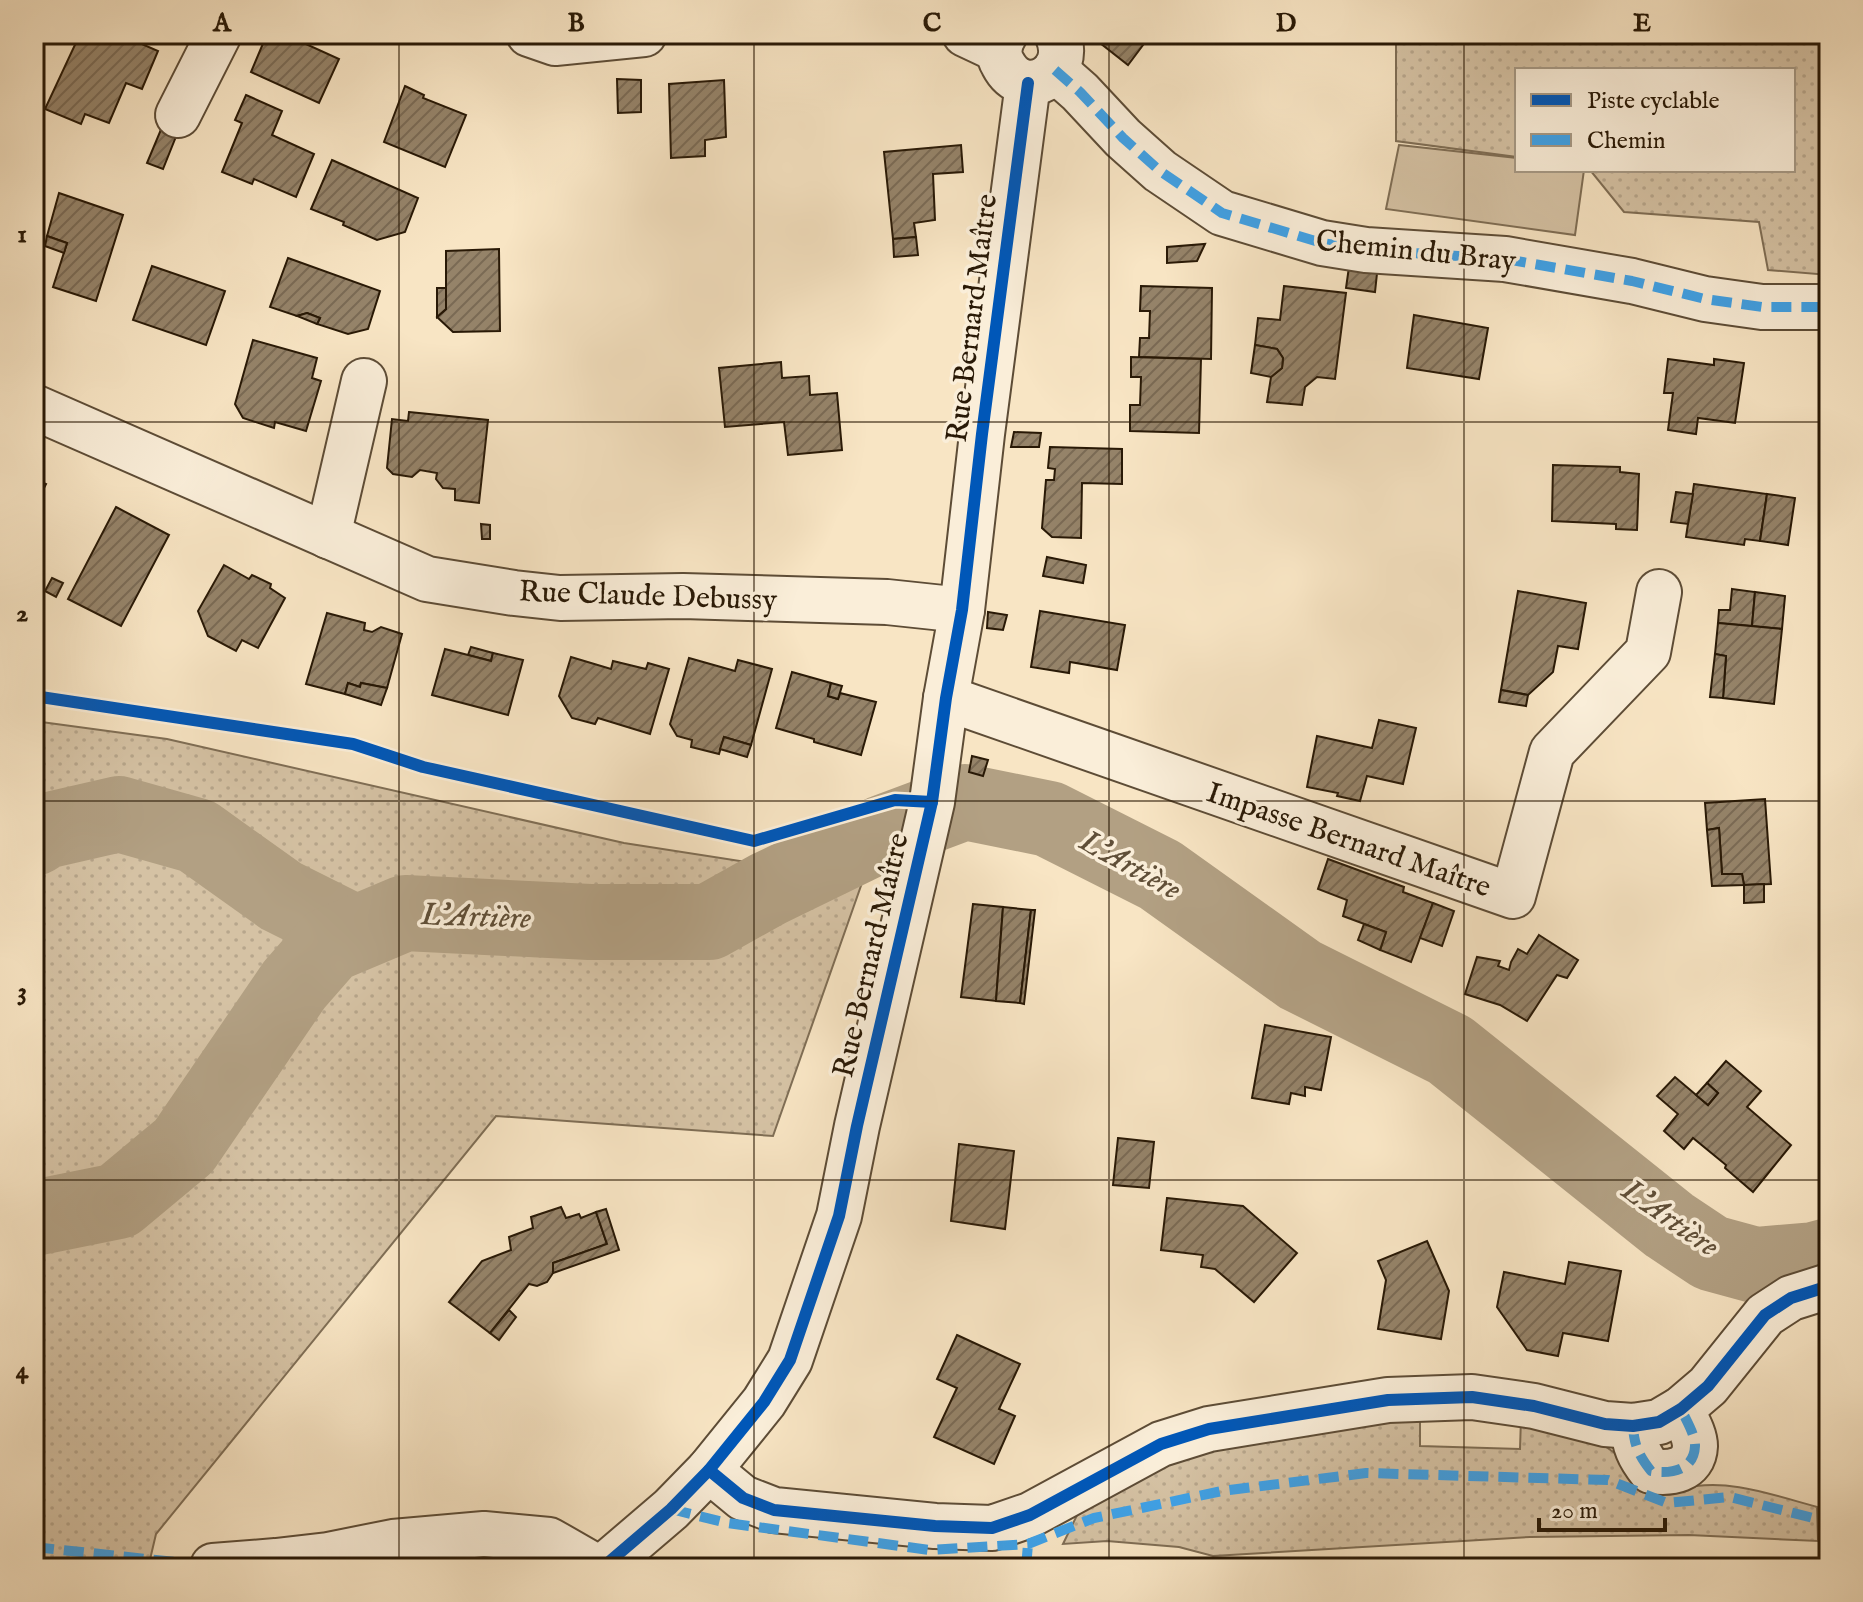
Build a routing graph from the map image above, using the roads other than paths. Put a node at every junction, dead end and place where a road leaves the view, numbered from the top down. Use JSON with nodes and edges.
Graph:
{"nodes":[{"id":1,"x":219,"y":34,"type":"edge"},
{"id":2,"x":529,"y":34,"type":"edge"},
{"id":3,"x":644,"y":34,"type":"edge"},
{"id":4,"x":990,"y":39,"type":"edge"},
{"id":5,"x":1047,"y":62,"type":"edge"},
{"id":6,"x":178,"y":115,"type":"dead end"},
{"id":7,"x":1829,"y":307,"type":"edge"},
{"id":8,"x":364,"y":381,"type":"dead end"},
{"id":9,"x":34,"y":407,"type":"edge"},
{"id":10,"x":328,"y":536,"type":"junction"},
{"id":11,"x":1659,"y":592,"type":"dead end"},
{"id":12,"x":962,"y":610,"type":"junction"},
{"id":13,"x":946,"y":698,"type":"junction"},
{"id":14,"x":1829,"y":1286,"type":"edge"},
{"id":15,"x":709,"y":1470,"type":"junction"},
{"id":16,"x":213,"y":1566,"type":"dead end"},
{"id":17,"x":600,"y":1568,"type":"edge"}],
"edges":[{"from":1,"to":6,"type":"street"},
{"from":2,"to":3,"type":"street"},
{"from":4,"to":5,"type":"street","name":"Chemin du Bray"},
{"from":5,"to":7,"type":"street","name":"Chemin du Bray"},
{"from":5,"to":12,"type":"street","name":"Rue Bernard Maître"},
{"from":8,"to":10,"type":"street"},
{"from":9,"to":10,"type":"street","name":"Rue Claude Debussy"},
{"from":10,"to":12,"type":"street","name":"Rue Claude Debussy"},
{"from":11,"to":13,"type":"street","name":"Impasse Bernard Maître"},
{"from":12,"to":13,"type":"street","name":"Rue Bernard Maître"},
{"from":13,"to":15,"type":"street","name":"Rue Bernard Maître"},
{"from":14,"to":15,"type":"street"},
{"from":15,"to":17,"type":"street","name":"Rue Bernard Maître"},
{"from":16,"to":17,"type":"street"}]}
